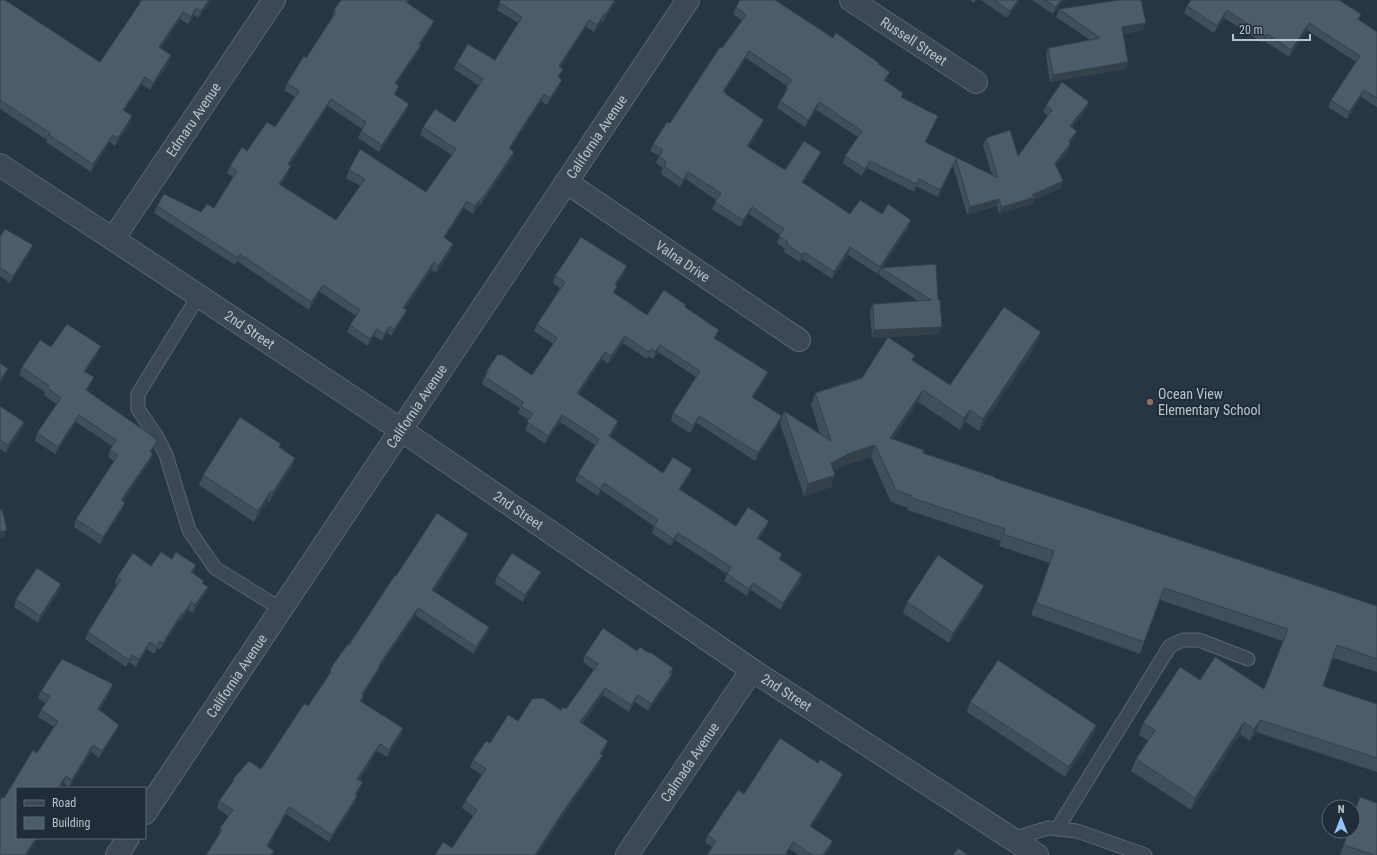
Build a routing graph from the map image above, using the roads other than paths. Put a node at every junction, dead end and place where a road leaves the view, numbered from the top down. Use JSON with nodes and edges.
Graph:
{"nodes":[{"id":1,"x":274,"y":0,"type":"edge"},
{"id":2,"x":688,"y":0,"type":"edge"},
{"id":3,"x":851,"y":0,"type":"edge"},
{"id":4,"x":976,"y":82,"type":"dead end"},
{"id":5,"x":0,"y":165,"type":"edge"},
{"id":6,"x":566,"y":182,"type":"junction"},
{"id":7,"x":113,"y":239,"type":"junction"},
{"id":8,"x":199,"y":295,"type":"junction"},
{"id":9,"x":799,"y":340,"type":"dead end"},
{"id":10,"x":400,"y":430,"type":"junction"},
{"id":11,"x":281,"y":609,"type":"junction"},
{"id":12,"x":1248,"y":659,"type":"dead end"},
{"id":13,"x":752,"y":670,"type":"junction"},
{"id":14,"x":146,"y":812,"type":"edge"},
{"id":15,"x":1057,"y":829,"type":"junction"},
{"id":16,"x":127,"y":839,"type":"edge"},
{"id":17,"x":1012,"y":839,"type":"junction"},
{"id":18,"x":117,"y":855,"type":"edge"},
{"id":19,"x":628,"y":855,"type":"edge"},
{"id":20,"x":1037,"y":855,"type":"edge"},
{"id":21,"x":1145,"y":855,"type":"edge"}],
"edges":[{"from":1,"to":7,"type":"street","name":"Edmaru Avenue"},
{"from":2,"to":6,"type":"street","name":"California Avenue"},
{"from":3,"to":4,"type":"street","name":"Russell Street"},
{"from":5,"to":7,"type":"street","name":"2nd Street"},
{"from":6,"to":9,"type":"street","name":"Valna Drive"},
{"from":6,"to":10,"type":"street","name":"California Avenue"},
{"from":7,"to":8,"type":"street","name":"2nd Street"},
{"from":8,"to":10,"type":"street","name":"2nd Street"},
{"from":8,"to":11,"type":"lane"},
{"from":10,"to":11,"type":"street","name":"California Avenue"},
{"from":10,"to":13,"type":"street","name":"2nd Street"},
{"from":11,"to":14,"type":"street","name":"California Avenue"},
{"from":12,"to":15,"type":"lane"},
{"from":13,"to":17,"type":"street","name":"2nd Street"},
{"from":13,"to":19,"type":"street","name":"Calmada Avenue"},
{"from":15,"to":17,"type":"lane"},
{"from":15,"to":21,"type":"lane"},
{"from":16,"to":18,"type":"street"},
{"from":17,"to":20,"type":"street","name":"2nd Street"}]}
